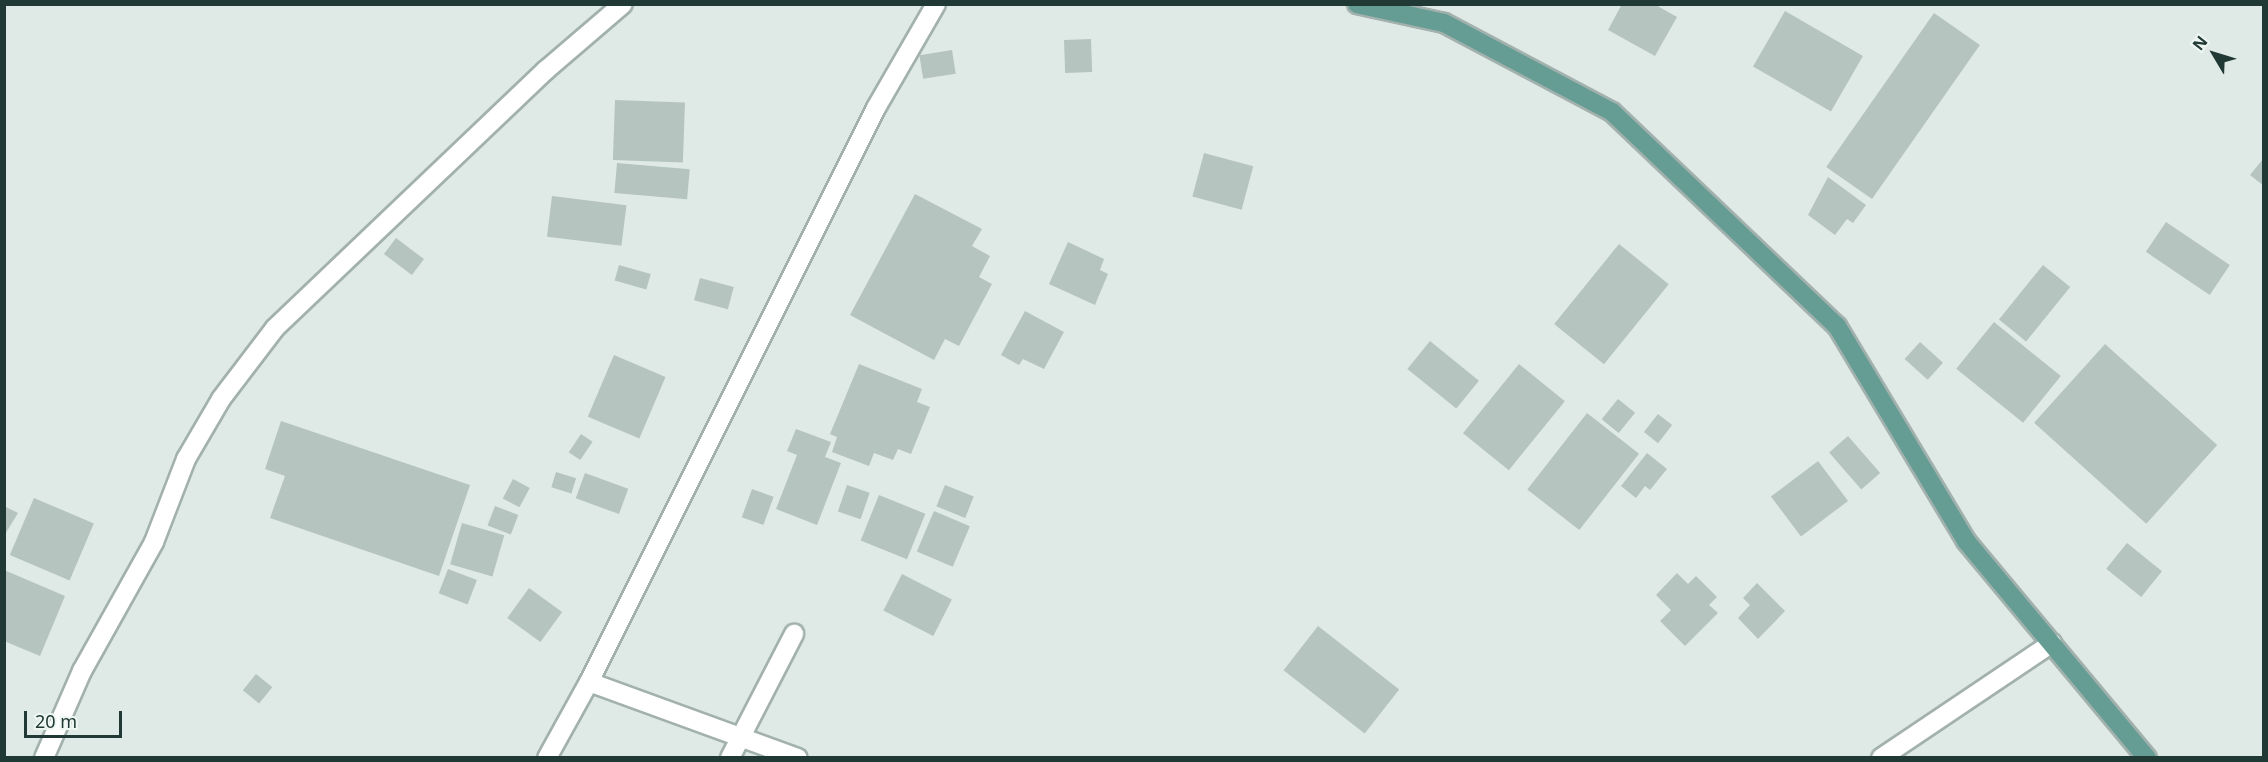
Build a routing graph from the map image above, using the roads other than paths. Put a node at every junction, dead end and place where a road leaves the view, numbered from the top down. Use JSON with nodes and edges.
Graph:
{"nodes":[{"id":1,"x":623,"y":4,"type":"edge"},
{"id":2,"x":936,"y":4,"type":"edge"},
{"id":3,"x":1357,"y":4,"type":"edge"},
{"id":4,"x":1413,"y":10,"type":"edge"},
{"id":5,"x":794,"y":634,"type":"dead end"},
{"id":6,"x":2052,"y":643,"type":"junction"},
{"id":7,"x":590,"y":682,"type":"junction"},
{"id":8,"x":741,"y":736,"type":"junction"},
{"id":9,"x":44,"y":758,"type":"edge"},
{"id":10,"x":547,"y":758,"type":"edge"},
{"id":11,"x":730,"y":758,"type":"edge"},
{"id":12,"x":798,"y":758,"type":"edge"},
{"id":13,"x":1881,"y":758,"type":"edge"},
{"id":14,"x":2147,"y":758,"type":"edge"}],
"edges":[{"from":1,"to":9,"type":"street"},
{"from":2,"to":7,"type":"street"},
{"from":3,"to":4,"type":"main road"},
{"from":4,"to":6,"type":"main road"},
{"from":5,"to":8,"type":"street"},
{"from":6,"to":13,"type":"street"},
{"from":6,"to":14,"type":"main road"},
{"from":7,"to":8,"type":"street"},
{"from":7,"to":10,"type":"street"},
{"from":8,"to":11,"type":"street"},
{"from":8,"to":12,"type":"street"}]}
